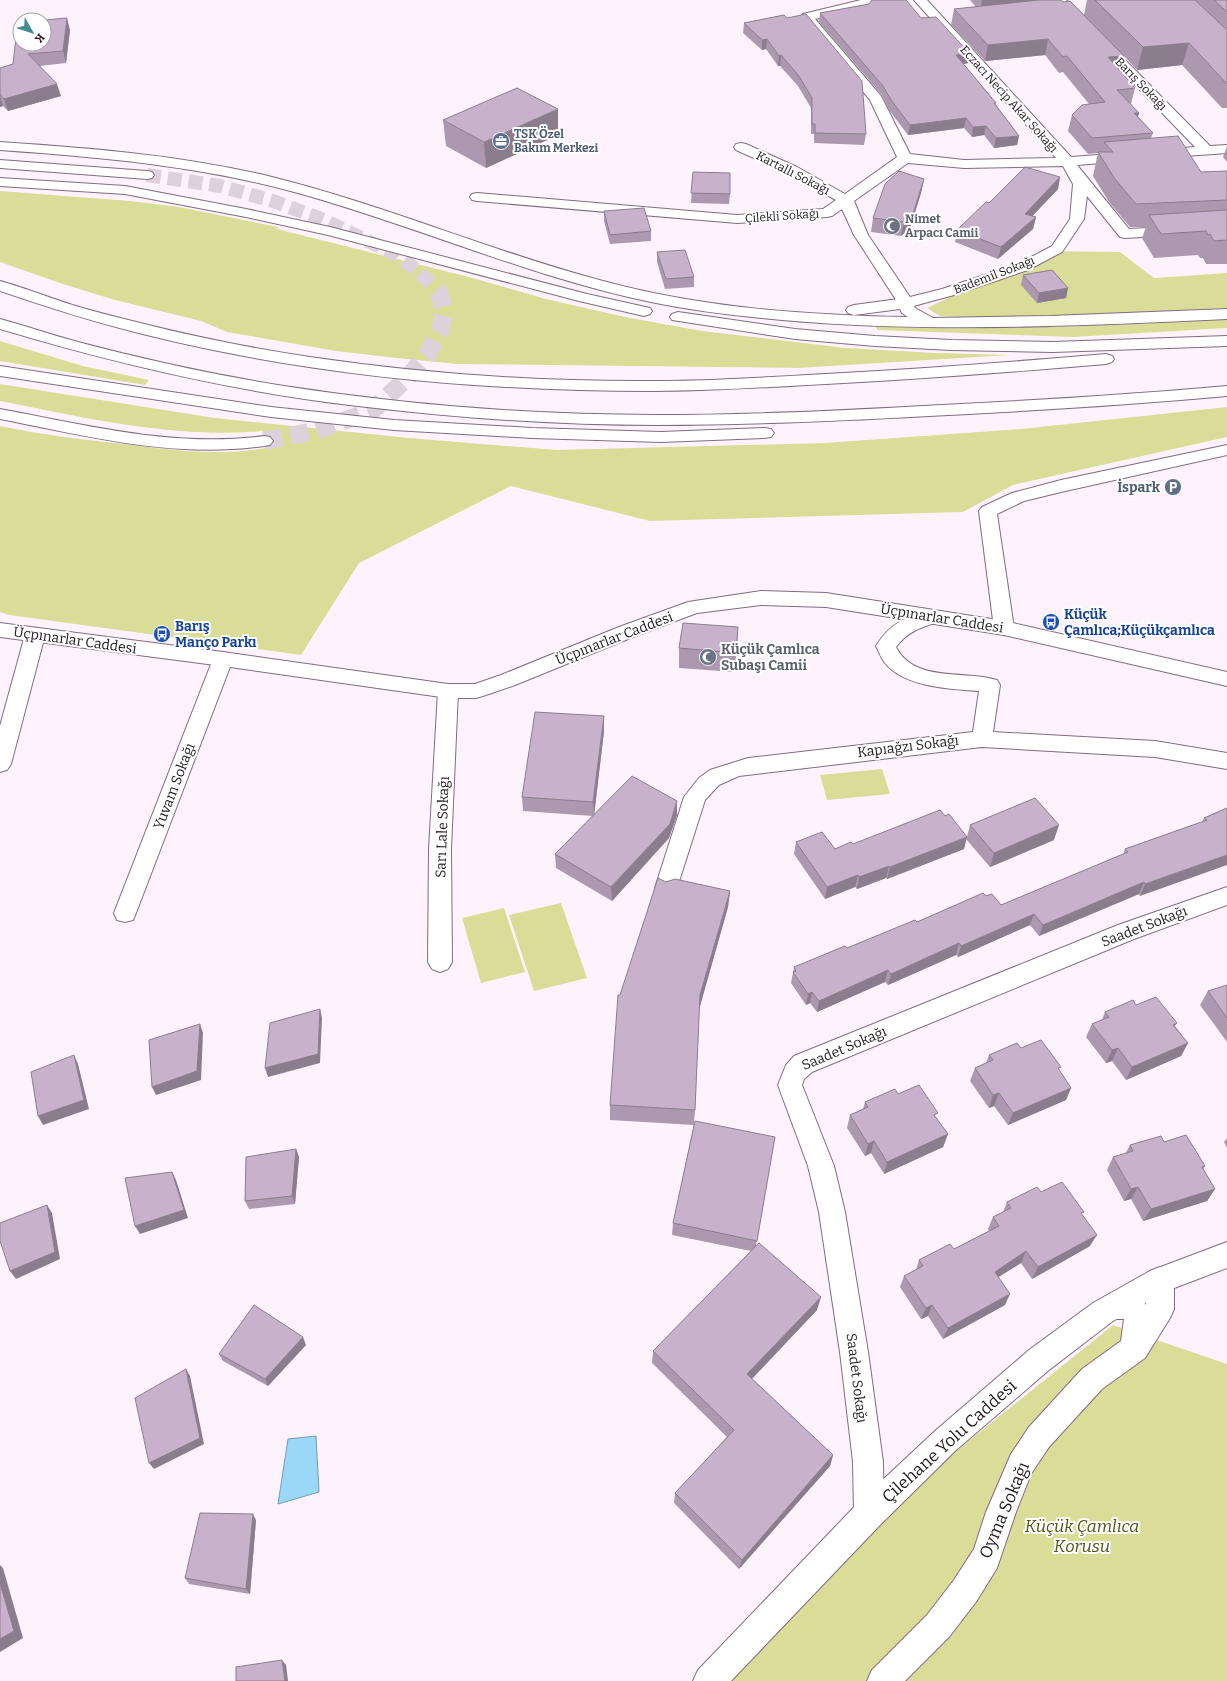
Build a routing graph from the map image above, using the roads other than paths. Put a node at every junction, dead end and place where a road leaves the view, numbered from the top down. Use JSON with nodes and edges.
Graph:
{"nodes":[{"id":1,"x":868,"y":0,"type":"edge"},
{"id":2,"x":920,"y":0,"type":"edge"},
{"id":3,"x":1058,"y":5,"type":"edge"},
{"id":4,"x":1080,"y":5,"type":"dead end"},
{"id":5,"x":953,"y":19,"type":"edge"},
{"id":6,"x":938,"y":21,"type":"junction"},
{"id":7,"x":0,"y":146,"type":"edge"},
{"id":8,"x":740,"y":147,"type":"dead end"},
{"id":9,"x":1227,"y":149,"type":"edge"},
{"id":10,"x":1206,"y":150,"type":"junction"},
{"id":11,"x":29,"y":153,"type":"junction"},
{"id":12,"x":0,"y":155,"type":"edge"},
{"id":13,"x":905,"y":158,"type":"junction"},
{"id":14,"x":1067,"y":162,"type":"junction"},
{"id":15,"x":0,"y":164,"type":"edge"},
{"id":16,"x":0,"y":182,"type":"edge"},
{"id":17,"x":477,"y":197,"type":"dead end"},
{"id":18,"x":846,"y":200,"type":"junction"},
{"id":19,"x":1227,"y":228,"type":"edge"},
{"id":20,"x":0,"y":286,"type":"edge"},
{"id":21,"x":906,"y":303,"type":"junction"},
{"id":22,"x":1227,"y":314,"type":"edge"},
{"id":23,"x":803,"y":318,"type":"junction"},
{"id":24,"x":0,"y":324,"type":"edge"},
{"id":25,"x":933,"y":324,"type":"junction"},
{"id":26,"x":1227,"y":341,"type":"edge"},
{"id":27,"x":1227,"y":350,"type":"edge"},
{"id":28,"x":0,"y":371,"type":"edge"},
{"id":29,"x":1227,"y":391,"type":"edge"},
{"id":30,"x":1003,"y":407,"type":"junction"},
{"id":31,"x":0,"y":414,"type":"edge"},
{"id":32,"x":264,"y":441,"type":"tunnel mouth"},
{"id":33,"x":1227,"y":450,"type":"edge"},
{"id":34,"x":931,"y":617,"type":"junction"},
{"id":35,"x":1004,"y":628,"type":"junction"},
{"id":36,"x":0,"y":630,"type":"edge"},
{"id":37,"x":35,"y":635,"type":"junction"},
{"id":38,"x":223,"y":659,"type":"junction"},
{"id":39,"x":1227,"y":679,"type":"edge"},
{"id":40,"x":448,"y":691,"type":"junction"},
{"id":41,"x":982,"y":738,"type":"junction"},
{"id":42,"x":1227,"y":761,"type":"edge"},
{"id":43,"x":0,"y":764,"type":"edge"},
{"id":44,"x":666,"y":888,"type":"edge"},
{"id":45,"x":1227,"y":896,"type":"edge"},
{"id":46,"x":125,"y":913,"type":"dead end"},
{"id":47,"x":440,"y":962,"type":"dead end"},
{"id":48,"x":1227,"y":1255,"type":"edge"},
{"id":49,"x":1160,"y":1280,"type":"junction"},
{"id":50,"x":1114,"y":1306,"type":"junction"},
{"id":51,"x":1135,"y":1348,"type":"junction"},
{"id":52,"x":869,"y":1514,"type":"junction"},
{"id":53,"x":709,"y":1681,"type":"edge"},
{"id":54,"x":883,"y":1681,"type":"edge"}],
"edges":[{"from":1,"to":13,"type":"main road"},
{"from":2,"to":6,"type":"main road","name":"Eczacı Necip Akar Sokağı"},
{"from":3,"to":4,"type":"main road"},
{"from":3,"to":10,"type":"main road","name":"Barış Sokağı"},
{"from":5,"to":6,"type":"main road"},
{"from":6,"to":14,"type":"main road","name":"Eczacı Necip Akar Sokağı"},
{"from":7,"to":11,"type":"main road"},
{"from":8,"to":18,"type":"main road","name":"Kartallı Sokağı"},
{"from":9,"to":10,"type":"main road","name":"Eczacı Necip Akar Sokağı"},
{"from":10,"to":14,"type":"main road","name":"Eczacı Necip Akar Sokağı"},
{"from":11,"to":12,"type":"main road"},
{"from":11,"to":15,"type":"main road"},
{"from":11,"to":23,"type":"main road"},
{"from":13,"to":14,"type":"main road","name":"Eczacı Necip Akar Sokağı"},
{"from":13,"to":18,"type":"main road","name":"Çilekli Sokağı"},
{"from":14,"to":19,"type":"main road"},
{"from":14,"to":21,"type":"main road","name":"Bademil Sokağı"},
{"from":16,"to":26,"type":"main road"},
{"from":17,"to":18,"type":"main road","name":"Çilekli Sokağı"},
{"from":18,"to":21,"type":"main road"},
{"from":20,"to":27,"type":"main road"},
{"from":21,"to":23,"type":"main road","name":"Bademil Sokağı"},
{"from":21,"to":25,"type":"main road"},
{"from":22,"to":25,"type":"main road"},
{"from":23,"to":25,"type":"main road"},
{"from":24,"to":30,"type":"main road"},
{"from":28,"to":30,"type":"main road"},
{"from":29,"to":30,"type":"main road"},
{"from":31,"to":32,"type":"main road"},
{"from":33,"to":35,"type":"main road"},
{"from":34,"to":35,"type":"main road","name":"Üçpınarlar Caddesi"},
{"from":34,"to":40,"type":"main road","name":"Üçpınarlar Caddesi"},
{"from":34,"to":41,"type":"main road"},
{"from":35,"to":39,"type":"main road","name":"Üçpınarlar Caddesi"},
{"from":36,"to":37,"type":"main road","name":"Üçpınarlar Caddesi"},
{"from":37,"to":38,"type":"main road","name":"Üçpınarlar Caddesi"},
{"from":37,"to":43,"type":"main road"},
{"from":38,"to":40,"type":"main road","name":"Üçpınarlar Caddesi"},
{"from":38,"to":46,"type":"main road","name":"Yuvam Sokağı"},
{"from":40,"to":47,"type":"main road","name":"Sarı Lale Sokağı"},
{"from":41,"to":42,"type":"main road","name":"Kapıağzı Sokağı"},
{"from":41,"to":44,"type":"main road","name":"Kapıağzı Sokağı"},
{"from":45,"to":52,"type":"main road","name":"Saadet Sokağı"},
{"from":48,"to":49,"type":"main road","name":"Çilehane Yolu Caddesi"},
{"from":49,"to":50,"type":"main road","name":"Çilehane Yolu Caddesi"},
{"from":49,"to":51,"type":"main road","name":"Oyma Sokağı"},
{"from":50,"to":51,"type":"main road"},
{"from":50,"to":52,"type":"main road","name":"Çilehane Yolu Caddesi"},
{"from":51,"to":54,"type":"main road","name":"Oyma Sokağı"},
{"from":52,"to":53,"type":"main road","name":"Çilehane Yolu Caddesi"}]}
